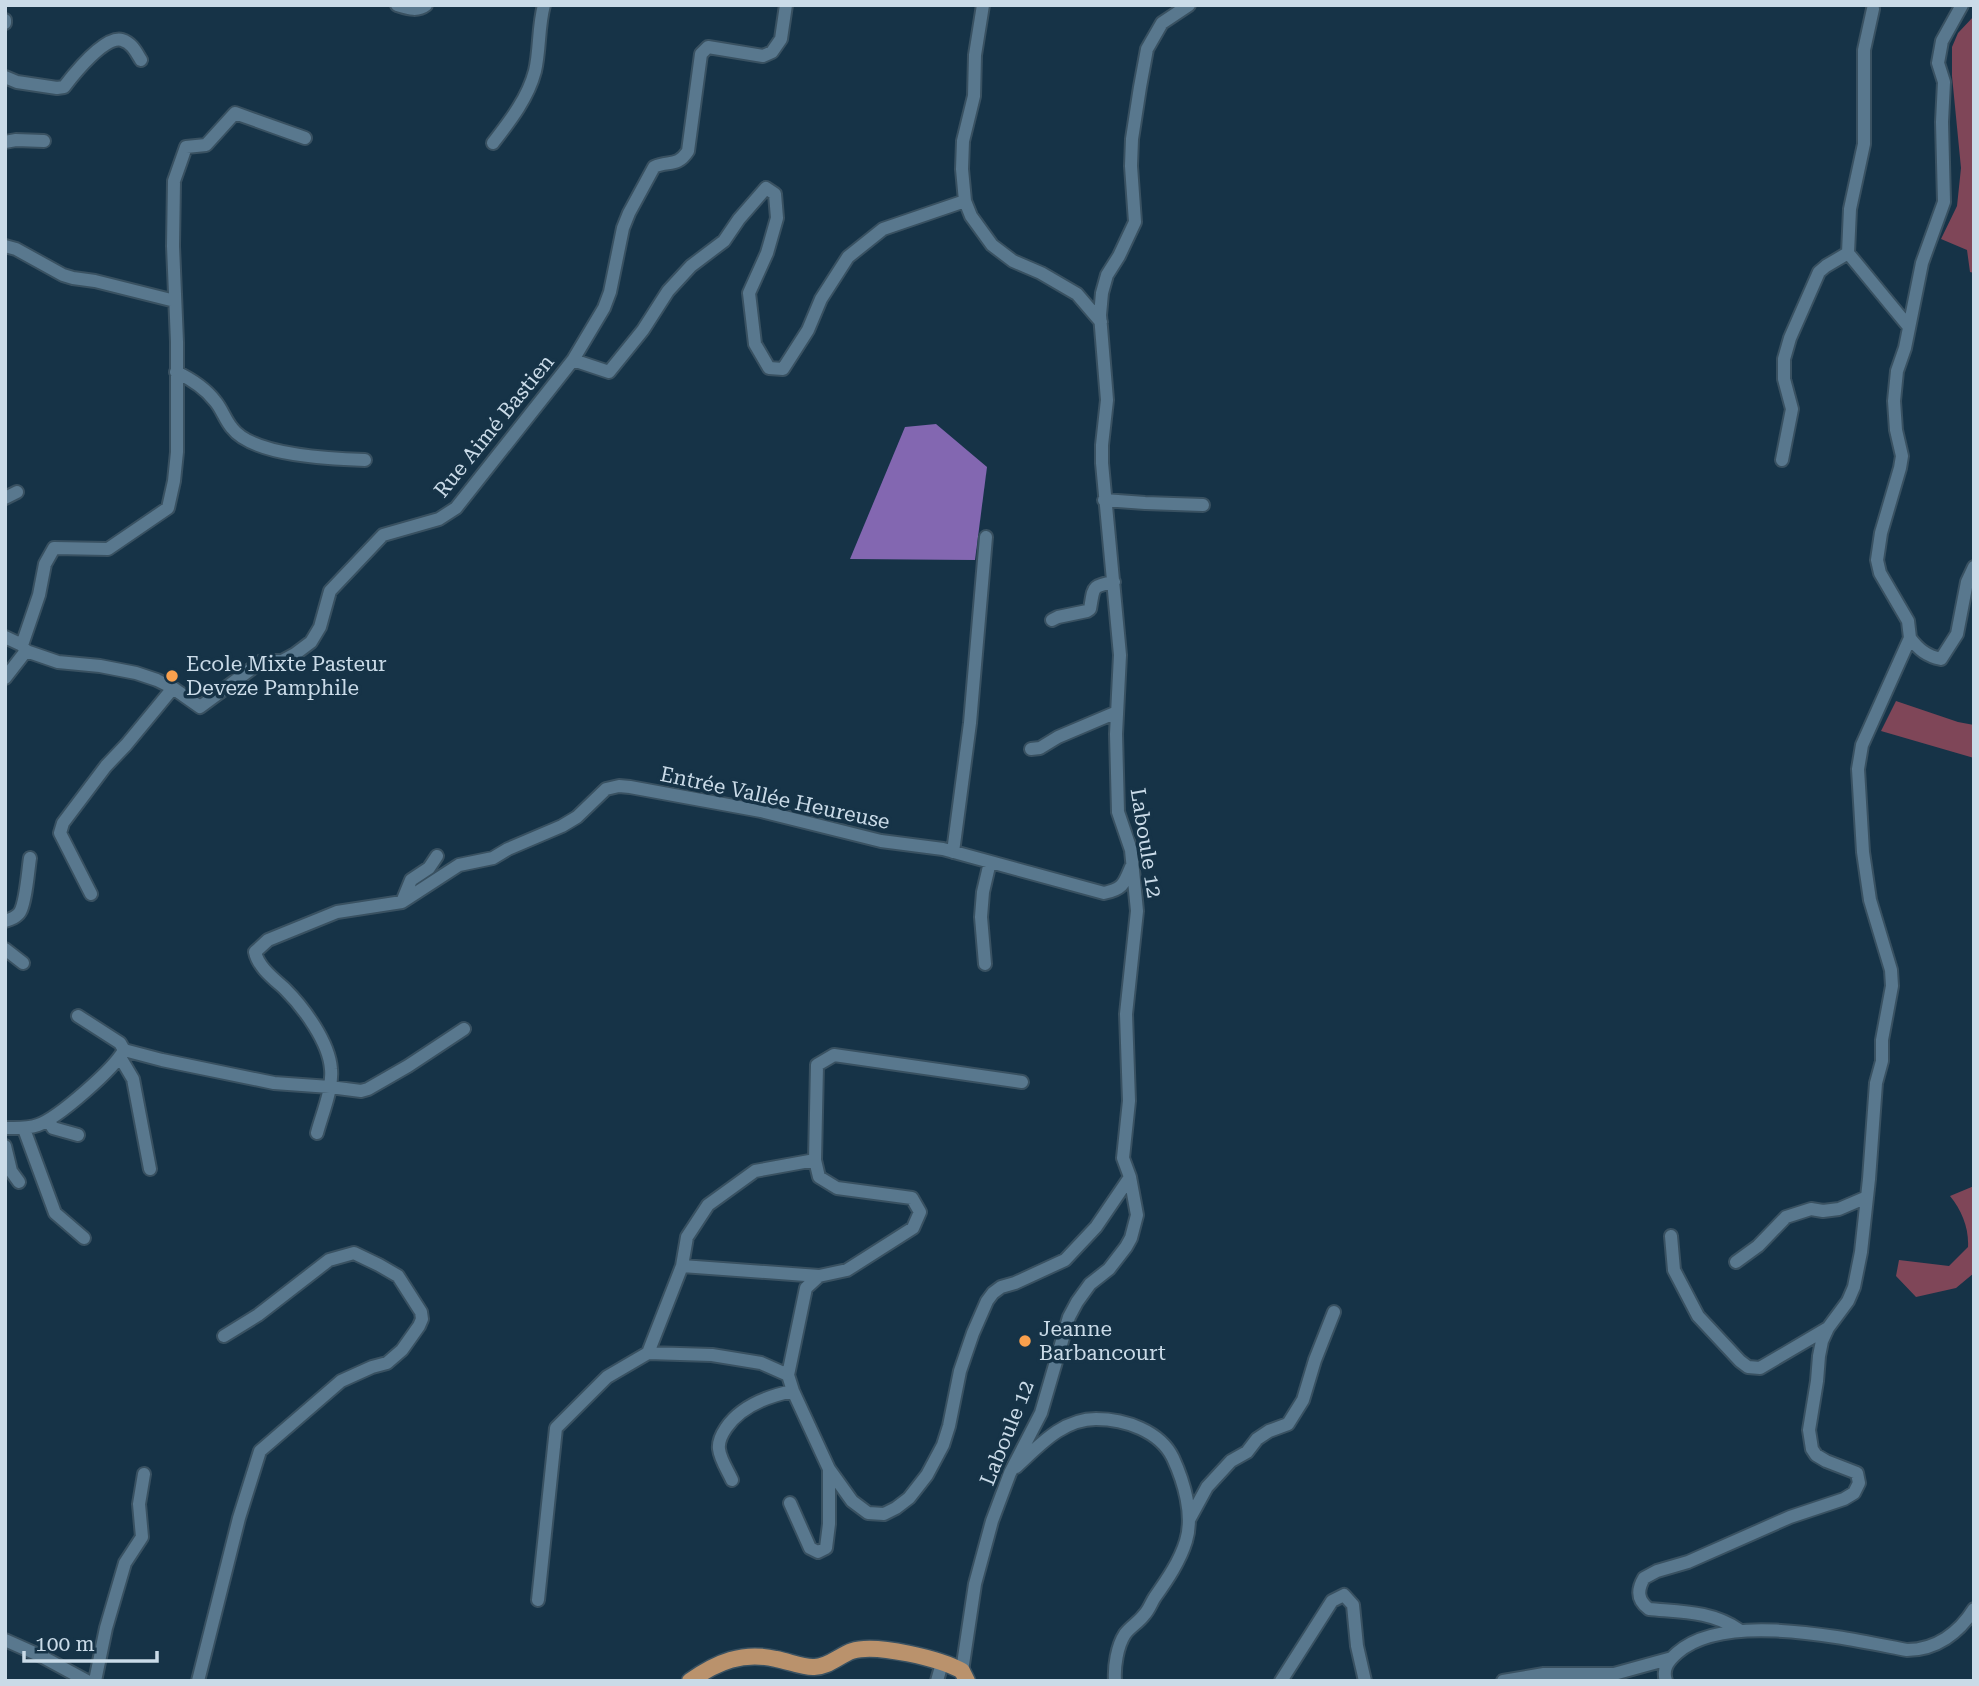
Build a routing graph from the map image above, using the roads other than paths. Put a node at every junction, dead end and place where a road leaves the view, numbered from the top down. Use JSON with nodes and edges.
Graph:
{"nodes":[{"id":1,"x":397,"y":5,"type":"edge"},
{"id":2,"x":426,"y":5,"type":"edge"},
{"id":3,"x":544,"y":5,"type":"edge"},
{"id":4,"x":786,"y":5,"type":"edge"},
{"id":5,"x":983,"y":5,"type":"edge"},
{"id":6,"x":1189,"y":5,"type":"edge"},
{"id":7,"x":1962,"y":5,"type":"edge"},
{"id":8,"x":1873,"y":9,"type":"dead end"},
{"id":9,"x":141,"y":60,"type":"dead end"},
{"id":10,"x":5,"y":77,"type":"edge"},
{"id":11,"x":305,"y":138,"type":"dead end"},
{"id":12,"x":44,"y":141,"type":"dead end"},
{"id":13,"x":5,"y":142,"type":"edge"},
{"id":14,"x":493,"y":143,"type":"dead end"},
{"id":15,"x":965,"y":201,"type":"junction"},
{"id":16,"x":5,"y":246,"type":"edge"},
{"id":17,"x":1848,"y":253,"type":"junction"},
{"id":18,"x":1101,"y":293,"type":"junction"},
{"id":19,"x":1082,"y":299,"type":"junction"},
{"id":20,"x":175,"y":301,"type":"junction"},
{"id":21,"x":1101,"y":321,"type":"junction"},
{"id":22,"x":1909,"y":327,"type":"junction"},
{"id":23,"x":573,"y":360,"type":"junction"},
{"id":24,"x":176,"y":372,"type":"junction"},
{"id":25,"x":365,"y":460,"type":"dead end"},
{"id":26,"x":1782,"y":460,"type":"dead end"},
{"id":27,"x":18,"y":492,"type":"dead end"},
{"id":28,"x":5,"y":498,"type":"edge"},
{"id":29,"x":1104,"y":500,"type":"junction"},
{"id":30,"x":1203,"y":505,"type":"dead end"},
{"id":31,"x":986,"y":537,"type":"dead end"},
{"id":32,"x":1974,"y":567,"type":"edge"},
{"id":33,"x":1114,"y":582,"type":"junction"},
{"id":34,"x":1052,"y":620,"type":"dead end"},
{"id":35,"x":5,"y":637,"type":"edge"},
{"id":36,"x":1910,"y":638,"type":"junction"},
{"id":37,"x":24,"y":648,"type":"junction"},
{"id":38,"x":5,"y":678,"type":"edge"},
{"id":39,"x":173,"y":688,"type":"junction"},
{"id":40,"x":1117,"y":712,"type":"junction"},
{"id":41,"x":1031,"y":749,"type":"dead end"},
{"id":42,"x":953,"y":852,"type":"junction"},
{"id":43,"x":437,"y":856,"type":"dead end"},
{"id":44,"x":30,"y":858,"type":"dead end"},
{"id":45,"x":990,"y":862,"type":"junction"},
{"id":46,"x":1132,"y":863,"type":"junction"},
{"id":47,"x":91,"y":894,"type":"dead end"},
{"id":48,"x":402,"y":902,"type":"junction"},
{"id":49,"x":5,"y":922,"type":"edge"},
{"id":50,"x":5,"y":949,"type":"edge"},
{"id":51,"x":23,"y":963,"type":"dead end"},
{"id":52,"x":985,"y":964,"type":"dead end"},
{"id":53,"x":78,"y":1016,"type":"dead end"},
{"id":54,"x":464,"y":1030,"type":"dead end"},
{"id":55,"x":122,"y":1054,"type":"junction"},
{"id":56,"x":1022,"y":1082,"type":"dead end"},
{"id":57,"x":330,"y":1087,"type":"junction"},
{"id":58,"x":48,"y":1120,"type":"junction"},
{"id":59,"x":5,"y":1128,"type":"edge"},
{"id":60,"x":24,"y":1129,"type":"junction"},
{"id":61,"x":317,"y":1133,"type":"dead end"},
{"id":62,"x":78,"y":1135,"type":"dead end"},
{"id":63,"x":5,"y":1146,"type":"edge"},
{"id":64,"x":815,"y":1160,"type":"junction"},
{"id":65,"x":150,"y":1169,"type":"dead end"},
{"id":66,"x":1130,"y":1177,"type":"junction"},
{"id":67,"x":19,"y":1182,"type":"dead end"},
{"id":68,"x":1867,"y":1197,"type":"junction"},
{"id":69,"x":1671,"y":1236,"type":"dead end"},
{"id":70,"x":84,"y":1238,"type":"dead end"},
{"id":71,"x":1736,"y":1262,"type":"dead end"},
{"id":72,"x":682,"y":1266,"type":"junction"},
{"id":73,"x":819,"y":1276,"type":"junction"},
{"id":74,"x":1334,"y":1312,"type":"dead end"},
{"id":75,"x":1828,"y":1328,"type":"junction"},
{"id":76,"x":224,"y":1336,"type":"dead end"},
{"id":77,"x":648,"y":1353,"type":"junction"},
{"id":78,"x":788,"y":1375,"type":"junction"},
{"id":79,"x":793,"y":1391,"type":"junction"},
{"id":80,"x":829,"y":1469,"type":"junction"},
{"id":81,"x":1010,"y":1473,"type":"junction"},
{"id":82,"x":144,"y":1474,"type":"dead end"},
{"id":83,"x":732,"y":1480,"type":"dead end"},
{"id":84,"x":790,"y":1503,"type":"dead end"},
{"id":85,"x":1189,"y":1520,"type":"junction"},
{"id":86,"x":538,"y":1600,"type":"dead end"},
{"id":87,"x":1974,"y":1609,"type":"edge"},
{"id":88,"x":1739,"y":1630,"type":"junction"},
{"id":89,"x":5,"y":1640,"type":"edge"},
{"id":90,"x":1672,"y":1658,"type":"junction"},
{"id":91,"x":942,"y":1663,"type":"junction"},
{"id":92,"x":965,"y":1676,"type":"edge"},
{"id":93,"x":1115,"y":1679,"type":"edge"},
{"id":94,"x":1281,"y":1680,"type":"edge"},
{"id":95,"x":87,"y":1681,"type":"edge"},
{"id":96,"x":95,"y":1681,"type":"edge"},
{"id":97,"x":198,"y":1681,"type":"edge"},
{"id":98,"x":690,"y":1681,"type":"edge"},
{"id":99,"x":937,"y":1681,"type":"edge"},
{"id":100,"x":1365,"y":1681,"type":"edge"},
{"id":101,"x":1503,"y":1681,"type":"edge"},
{"id":102,"x":1666,"y":1681,"type":"edge"}],
"edges":[{"from":1,"to":2,"type":"street"},
{"from":3,"to":14,"type":"street"},
{"from":4,"to":23,"type":"street"},
{"from":5,"to":15,"type":"street"},
{"from":6,"to":18,"type":"street","name":"Laboule 12"},
{"from":7,"to":22,"type":"street"},
{"from":8,"to":17,"type":"street"},
{"from":9,"to":10,"type":"street"},
{"from":11,"to":20,"type":"street"},
{"from":12,"to":13,"type":"street"},
{"from":15,"to":19,"type":"street"},
{"from":15,"to":23,"type":"street","name":"Rue Aimé Bastien"},
{"from":16,"to":20,"type":"street"},
{"from":17,"to":22,"type":"street"},
{"from":17,"to":26,"type":"street"},
{"from":18,"to":19,"type":"street"},
{"from":18,"to":21,"type":"street","name":"Laboule 12"},
{"from":19,"to":21,"type":"street"},
{"from":20,"to":24,"type":"street"},
{"from":21,"to":29,"type":"street","name":"Laboule 12"},
{"from":22,"to":36,"type":"street"},
{"from":23,"to":39,"type":"street","name":"Rue Aimé Bastien"},
{"from":24,"to":25,"type":"street"},
{"from":24,"to":37,"type":"street"},
{"from":27,"to":28,"type":"street"},
{"from":29,"to":30,"type":"street"},
{"from":29,"to":33,"type":"street","name":"Laboule 12"},
{"from":31,"to":42,"type":"street"},
{"from":32,"to":36,"type":"street"},
{"from":33,"to":34,"type":"street"},
{"from":33,"to":40,"type":"street","name":"Laboule 12"},
{"from":35,"to":37,"type":"street","name":"Rue Aimé Bastien"},
{"from":36,"to":68,"type":"street"},
{"from":37,"to":38,"type":"street"},
{"from":37,"to":39,"type":"street","name":"Rue Aimé Bastien"},
{"from":39,"to":47,"type":"street"},
{"from":40,"to":41,"type":"street"},
{"from":40,"to":46,"type":"street","name":"Laboule 12"},
{"from":42,"to":45,"type":"street","name":"Entrée Vallée Heureuse"},
{"from":42,"to":48,"type":"street","name":"Entrée Vallée Heureuse"},
{"from":43,"to":48,"type":"street"},
{"from":44,"to":49,"type":"street"},
{"from":45,"to":46,"type":"street","name":"Entrée Vallée Heureuse"},
{"from":45,"to":52,"type":"street"},
{"from":46,"to":66,"type":"street","name":"Laboule 12"},
{"from":48,"to":57,"type":"street","name":"Entrée Vallée Heureuse"},
{"from":50,"to":51,"type":"street"},
{"from":53,"to":55,"type":"street"},
{"from":54,"to":57,"type":"street"},
{"from":55,"to":57,"type":"street"},
{"from":55,"to":58,"type":"street"},
{"from":55,"to":65,"type":"street"},
{"from":56,"to":64,"type":"street"},
{"from":57,"to":61,"type":"street"},
{"from":58,"to":60,"type":"street"},
{"from":58,"to":62,"type":"street"},
{"from":59,"to":60,"type":"street"},
{"from":60,"to":70,"type":"street"},
{"from":63,"to":67,"type":"street"},
{"from":64,"to":72,"type":"street"},
{"from":64,"to":73,"type":"street"},
{"from":66,"to":80,"type":"street"},
{"from":66,"to":81,"type":"street","name":"Laboule 12"},
{"from":68,"to":71,"type":"street"},
{"from":68,"to":75,"type":"street"},
{"from":69,"to":75,"type":"street"},
{"from":72,"to":73,"type":"street"},
{"from":72,"to":77,"type":"street"},
{"from":73,"to":78,"type":"street"},
{"from":74,"to":85,"type":"street"},
{"from":75,"to":88,"type":"street"},
{"from":76,"to":97,"type":"street"},
{"from":77,"to":78,"type":"street"},
{"from":77,"to":86,"type":"street"},
{"from":78,"to":79,"type":"street"},
{"from":79,"to":80,"type":"street"},
{"from":79,"to":83,"type":"street"},
{"from":80,"to":84,"type":"street"},
{"from":81,"to":85,"type":"street"},
{"from":81,"to":92,"type":"street","name":"Laboule 12"},
{"from":82,"to":96,"type":"street"},
{"from":85,"to":93,"type":"street"},
{"from":87,"to":88,"type":"street"},
{"from":88,"to":90,"type":"street"},
{"from":89,"to":95,"type":"street"},
{"from":90,"to":101,"type":"street"},
{"from":90,"to":102,"type":"street"},
{"from":91,"to":92,"type":"main road"},
{"from":91,"to":98,"type":"main road"},
{"from":91,"to":99,"type":"street"},
{"from":94,"to":100,"type":"street"}]}
